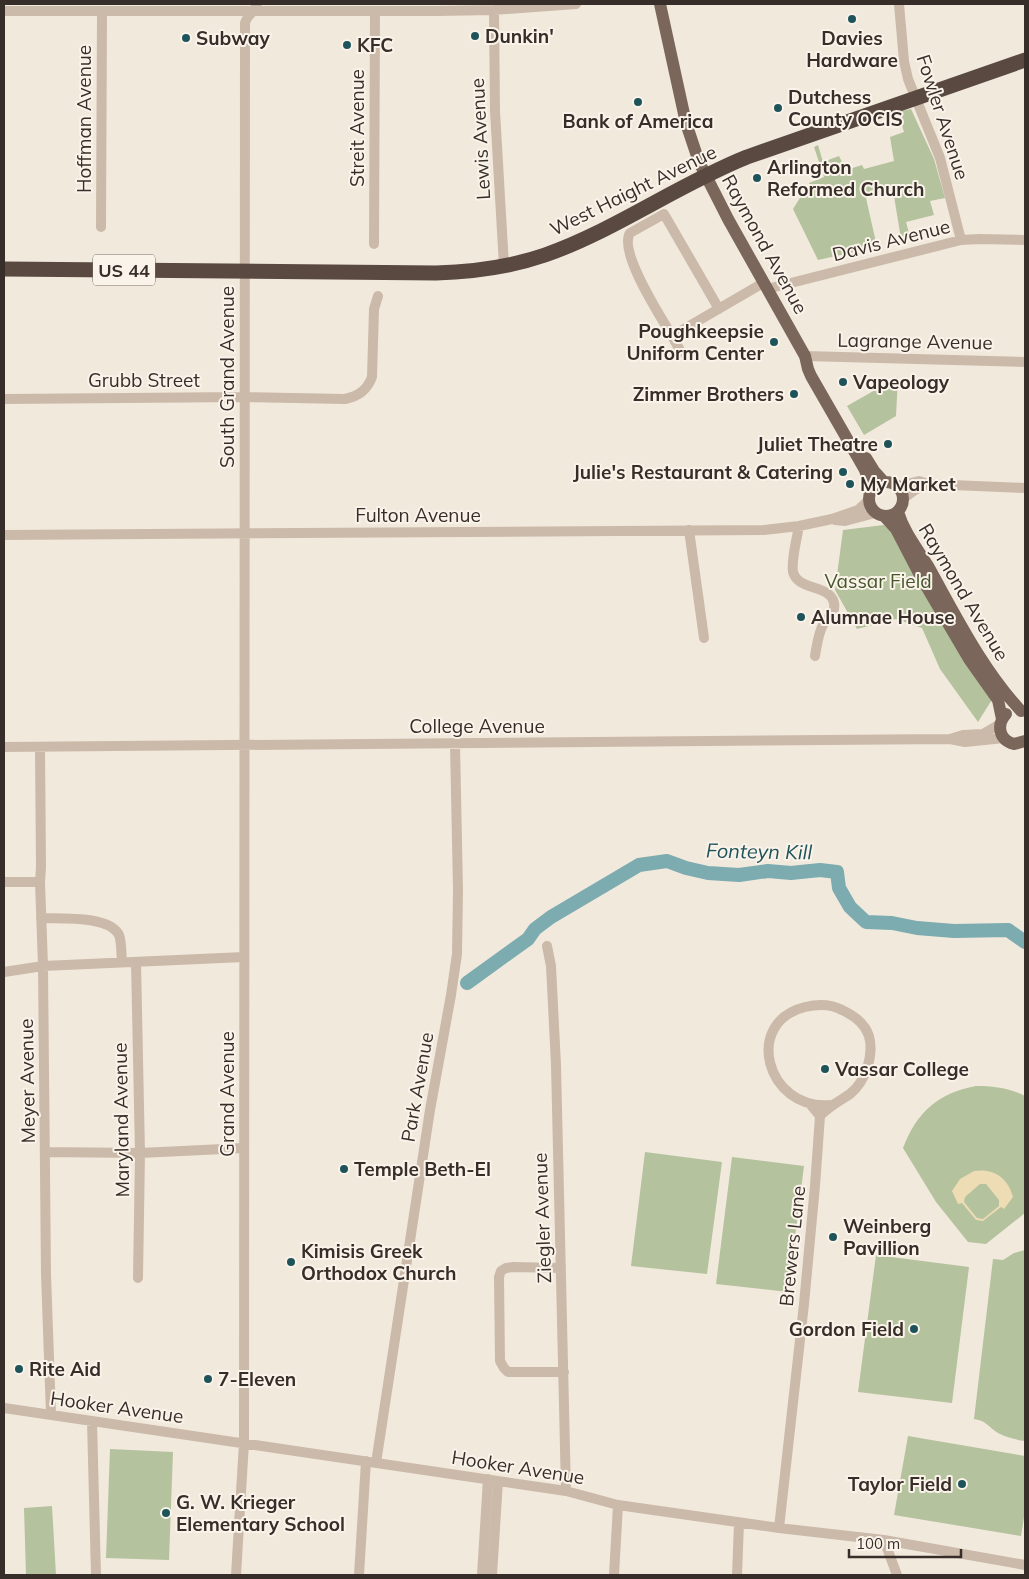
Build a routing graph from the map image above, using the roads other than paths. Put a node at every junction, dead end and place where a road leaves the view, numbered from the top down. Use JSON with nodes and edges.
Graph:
{"nodes":[{"id":1,"x":576,"y":4,"type":"edge"},
{"id":2,"x":660,"y":4,"type":"edge"},
{"id":3,"x":899,"y":4,"type":"edge"},
{"id":4,"x":528,"y":6,"type":"edge"},
{"id":5,"x":255,"y":8,"type":"edge"},
{"id":6,"x":98,"y":9,"type":"edge"},
{"id":7,"x":494,"y":10,"type":"junction"},
{"id":8,"x":4,"y":11,"type":"edge"},
{"id":9,"x":375,"y":11,"type":"junction"},
{"id":10,"x":1025,"y":60,"type":"edge"},
{"id":11,"x":916,"y":98,"type":"junction"},
{"id":12,"x":705,"y":176,"type":"junction"},
{"id":13,"x":101,"y":227,"type":"dead end"},
{"id":14,"x":962,"y":240,"type":"junction"},
{"id":15,"x":1025,"y":240,"type":"edge"},
{"id":16,"x":374,"y":244,"type":"dead end"},
{"id":17,"x":504,"y":266,"type":"junction"},
{"id":18,"x":4,"y":269,"type":"edge"},
{"id":19,"x":244,"y":271,"type":"junction"},
{"id":20,"x":765,"y":286,"type":"junction"},
{"id":21,"x":378,"y":296,"type":"dead end"},
{"id":22,"x":720,"y":309,"type":"junction"},
{"id":23,"x":672,"y":336,"type":"junction"},
{"id":24,"x":681,"y":352,"type":"dead end"},
{"id":25,"x":805,"y":356,"type":"junction"},
{"id":26,"x":1025,"y":362,"type":"edge"},
{"id":27,"x":244,"y":397,"type":"junction"},
{"id":28,"x":4,"y":399,"type":"edge"},
{"id":29,"x":884,"y":482,"type":"junction"},
{"id":30,"x":928,"y":484,"type":"junction"},
{"id":31,"x":898,"y":486,"type":"junction"},
{"id":32,"x":1025,"y":488,"type":"edge"},
{"id":33,"x":870,"y":495,"type":"junction"},
{"id":34,"x":904,"y":498,"type":"junction"},
{"id":35,"x":898,"y":512,"type":"junction"},
{"id":36,"x":880,"y":515,"type":"junction"},
{"id":37,"x":832,"y":519,"type":"junction"},
{"id":38,"x":799,"y":526,"type":"junction"},
{"id":39,"x":689,"y":530,"type":"junction"},
{"id":40,"x":244,"y":534,"type":"junction"},
{"id":41,"x":4,"y":535,"type":"edge"},
{"id":42,"x":704,"y":638,"type":"dead end"},
{"id":43,"x":815,"y":656,"type":"dead end"},
{"id":44,"x":1023,"y":712,"type":"edge"},
{"id":45,"x":1001,"y":721,"type":"junction"},
{"id":46,"x":1004,"y":738,"type":"junction"},
{"id":47,"x":950,"y":739,"type":"junction"},
{"id":48,"x":456,"y":744,"type":"junction"},
{"id":49,"x":1023,"y":745,"type":"edge"},
{"id":50,"x":244,"y":746,"type":"junction"},
{"id":51,"x":40,"y":747,"type":"junction"},
{"id":52,"x":4,"y":748,"type":"edge"},
{"id":53,"x":4,"y":882,"type":"edge"},
{"id":54,"x":40,"y":882,"type":"junction"},
{"id":55,"x":41,"y":918,"type":"junction"},
{"id":56,"x":546,"y":946,"type":"dead end"},
{"id":57,"x":244,"y":957,"type":"junction"},
{"id":58,"x":122,"y":962,"type":"junction"},
{"id":59,"x":136,"y":962,"type":"junction"},
{"id":60,"x":43,"y":966,"type":"junction"},
{"id":61,"x":4,"y":972,"type":"edge"},
{"id":62,"x":811,"y":1105,"type":"junction"},
{"id":63,"x":830,"y":1105,"type":"junction"},
{"id":64,"x":820,"y":1116,"type":"junction"},
{"id":65,"x":244,"y":1148,"type":"junction"},
{"id":66,"x":45,"y":1152,"type":"junction"},
{"id":67,"x":140,"y":1153,"type":"junction"},
{"id":68,"x":561,"y":1268,"type":"junction"},
{"id":69,"x":138,"y":1278,"type":"dead end"},
{"id":70,"x":564,"y":1372,"type":"junction"},
{"id":71,"x":4,"y":1408,"type":"edge"},
{"id":72,"x":51,"y":1415,"type":"junction"},
{"id":73,"x":92,"y":1421,"type":"junction"},
{"id":74,"x":244,"y":1443,"type":"junction"},
{"id":75,"x":371,"y":1462,"type":"junction"},
{"id":76,"x":493,"y":1480,"type":"junction"},
{"id":77,"x":566,"y":1491,"type":"junction"},
{"id":78,"x":618,"y":1504,"type":"junction"},
{"id":79,"x":739,"y":1523,"type":"junction"},
{"id":80,"x":779,"y":1528,"type":"junction"},
{"id":81,"x":884,"y":1540,"type":"junction"},
{"id":82,"x":1025,"y":1565,"type":"edge"},
{"id":83,"x":96,"y":1575,"type":"edge"},
{"id":84,"x":236,"y":1575,"type":"edge"},
{"id":85,"x":359,"y":1575,"type":"edge"},
{"id":86,"x":482,"y":1575,"type":"edge"},
{"id":87,"x":492,"y":1575,"type":"edge"},
{"id":88,"x":614,"y":1575,"type":"edge"},
{"id":89,"x":737,"y":1575,"type":"edge"},
{"id":90,"x":897,"y":1575,"type":"edge"}],
"edges":[{"from":1,"to":4,"type":"street"},
{"from":2,"to":12,"type":"main road","name":"Raymond Avenue"},
{"from":3,"to":11,"type":"street","name":"Fowler Avenue"},
{"from":4,"to":7,"type":"street"},
{"from":5,"to":6,"type":"street"},
{"from":5,"to":9,"type":"street"},
{"from":5,"to":19,"type":"street","name":"South Grand Avenue"},
{"from":6,"to":8,"type":"street"},
{"from":6,"to":13,"type":"street","name":"Hoffman Avenue"},
{"from":7,"to":9,"type":"street"},
{"from":7,"to":17,"type":"street","name":"Lewis Avenue"},
{"from":9,"to":16,"type":"street","name":"Streit Avenue"},
{"from":10,"to":11,"type":"highway","name":"West Haight Avenue","number":"US 44"},
{"from":11,"to":12,"type":"highway","name":"West Haight Avenue","number":"US 44"},
{"from":11,"to":14,"type":"street","name":"Fowler Avenue"},
{"from":12,"to":17,"type":"highway","name":"West Haight Avenue","number":"US 44"},
{"from":12,"to":20,"type":"main road","name":"Raymond Avenue"},
{"from":14,"to":15,"type":"street","name":"Davis Avenue"},
{"from":14,"to":20,"type":"street","name":"Davis Avenue"},
{"from":17,"to":19,"type":"highway","name":"West Haight Avenue","number":"US 44"},
{"from":18,"to":19,"type":"highway","number":"US 44"},
{"from":19,"to":27,"type":"street","name":"South Grand Avenue"},
{"from":20,"to":22,"type":"street","name":"Davis Avenue"},
{"from":20,"to":25,"type":"main road","name":"Raymond Avenue"},
{"from":21,"to":27,"type":"street","name":"Grubb Street"},
{"from":22,"to":23,"type":"street","name":"Davis Avenue"},
{"from":22,"to":23,"type":"street"},
{"from":23,"to":24,"type":"street"},
{"from":25,"to":26,"type":"street","name":"Lagrange Avenue"},
{"from":25,"to":29,"type":"main road","name":"Raymond Avenue"},
{"from":25,"to":33,"type":"main road","name":"Raymond Avenue"},
{"from":27,"to":28,"type":"street","name":"Grubb Street"},
{"from":27,"to":40,"type":"street","name":"South Grand Avenue"},
{"from":29,"to":31,"type":"main road"},
{"from":29,"to":33,"type":"main road"},
{"from":30,"to":31,"type":"street"},
{"from":30,"to":32,"type":"street"},
{"from":30,"to":34,"type":"street"},
{"from":31,"to":34,"type":"main road"},
{"from":33,"to":36,"type":"main road"},
{"from":33,"to":37,"type":"street","name":"Fulton Avenue"},
{"from":34,"to":35,"type":"main road"},
{"from":35,"to":36,"type":"main road"},
{"from":35,"to":44,"type":"main road","name":"Raymond Avenue"},
{"from":36,"to":37,"type":"street","name":"Fulton Avenue"},
{"from":36,"to":45,"type":"main road","name":"Raymond Avenue"},
{"from":37,"to":38,"type":"street","name":"Fulton Avenue"},
{"from":38,"to":39,"type":"street","name":"Fulton Avenue"},
{"from":38,"to":43,"type":"street"},
{"from":39,"to":40,"type":"street","name":"Fulton Avenue"},
{"from":39,"to":42,"type":"street"},
{"from":40,"to":41,"type":"street","name":"Fulton Avenue"},
{"from":40,"to":50,"type":"street","name":"South Grand Avenue"},
{"from":44,"to":45,"type":"main road"},
{"from":45,"to":46,"type":"main road","name":"Raymond Avenue"},
{"from":45,"to":47,"type":"street","name":"College Avenue"},
{"from":46,"to":47,"type":"street","name":"College Avenue"},
{"from":46,"to":49,"type":"main road"},
{"from":47,"to":48,"type":"street","name":"College Avenue"},
{"from":48,"to":50,"type":"street","name":"College Avenue"},
{"from":48,"to":75,"type":"street","name":"Park Avenue"},
{"from":50,"to":51,"type":"street","name":"College Avenue"},
{"from":50,"to":57,"type":"street","name":"Grand Avenue"},
{"from":51,"to":52,"type":"street","name":"College Avenue"},
{"from":51,"to":54,"type":"street","name":"Meyer Avenue"},
{"from":53,"to":54,"type":"street"},
{"from":54,"to":55,"type":"street","name":"Meyer Avenue"},
{"from":55,"to":58,"type":"street"},
{"from":55,"to":60,"type":"street","name":"Meyer Avenue"},
{"from":56,"to":68,"type":"street","name":"Ziegler Avenue"},
{"from":57,"to":59,"type":"street"},
{"from":57,"to":65,"type":"street","name":"Grand Avenue"},
{"from":58,"to":59,"type":"street"},
{"from":58,"to":60,"type":"street"},
{"from":59,"to":67,"type":"street","name":"Maryland Avenue"},
{"from":60,"to":61,"type":"street"},
{"from":60,"to":66,"type":"street","name":"Meyer Avenue"},
{"from":62,"to":63,"type":"street"},
{"from":62,"to":63,"type":"street"},
{"from":62,"to":64,"type":"street"},
{"from":63,"to":64,"type":"street"},
{"from":64,"to":80,"type":"street","name":"Brewers Lane"},
{"from":65,"to":67,"type":"street"},
{"from":65,"to":74,"type":"street","name":"Grand Avenue"},
{"from":66,"to":67,"type":"street"},
{"from":66,"to":72,"type":"street","name":"Meyer Avenue"},
{"from":67,"to":69,"type":"street","name":"Maryland Avenue"},
{"from":68,"to":70,"type":"street","name":"Ziegler Avenue"},
{"from":68,"to":70,"type":"street"},
{"from":70,"to":77,"type":"street","name":"Ziegler Avenue"},
{"from":71,"to":72,"type":"street","name":"Hooker Avenue"},
{"from":72,"to":73,"type":"street","name":"Hooker Avenue"},
{"from":73,"to":74,"type":"street","name":"Hooker Avenue"},
{"from":73,"to":83,"type":"street"},
{"from":74,"to":75,"type":"street","name":"Hooker Avenue"},
{"from":74,"to":84,"type":"street"},
{"from":75,"to":76,"type":"street","name":"Hooker Avenue"},
{"from":75,"to":85,"type":"street","name":"Park Avenue"},
{"from":76,"to":77,"type":"street","name":"Hooker Avenue"},
{"from":76,"to":86,"type":"street"},
{"from":76,"to":87,"type":"street"},
{"from":77,"to":78,"type":"street","name":"Hooker Avenue"},
{"from":78,"to":79,"type":"street","name":"Hooker Avenue"},
{"from":78,"to":88,"type":"street"},
{"from":79,"to":80,"type":"street","name":"Hooker Avenue"},
{"from":79,"to":89,"type":"street"},
{"from":80,"to":81,"type":"street","name":"Hooker Avenue"},
{"from":81,"to":82,"type":"street","name":"Hooker Avenue"},
{"from":81,"to":90,"type":"street"}]}
